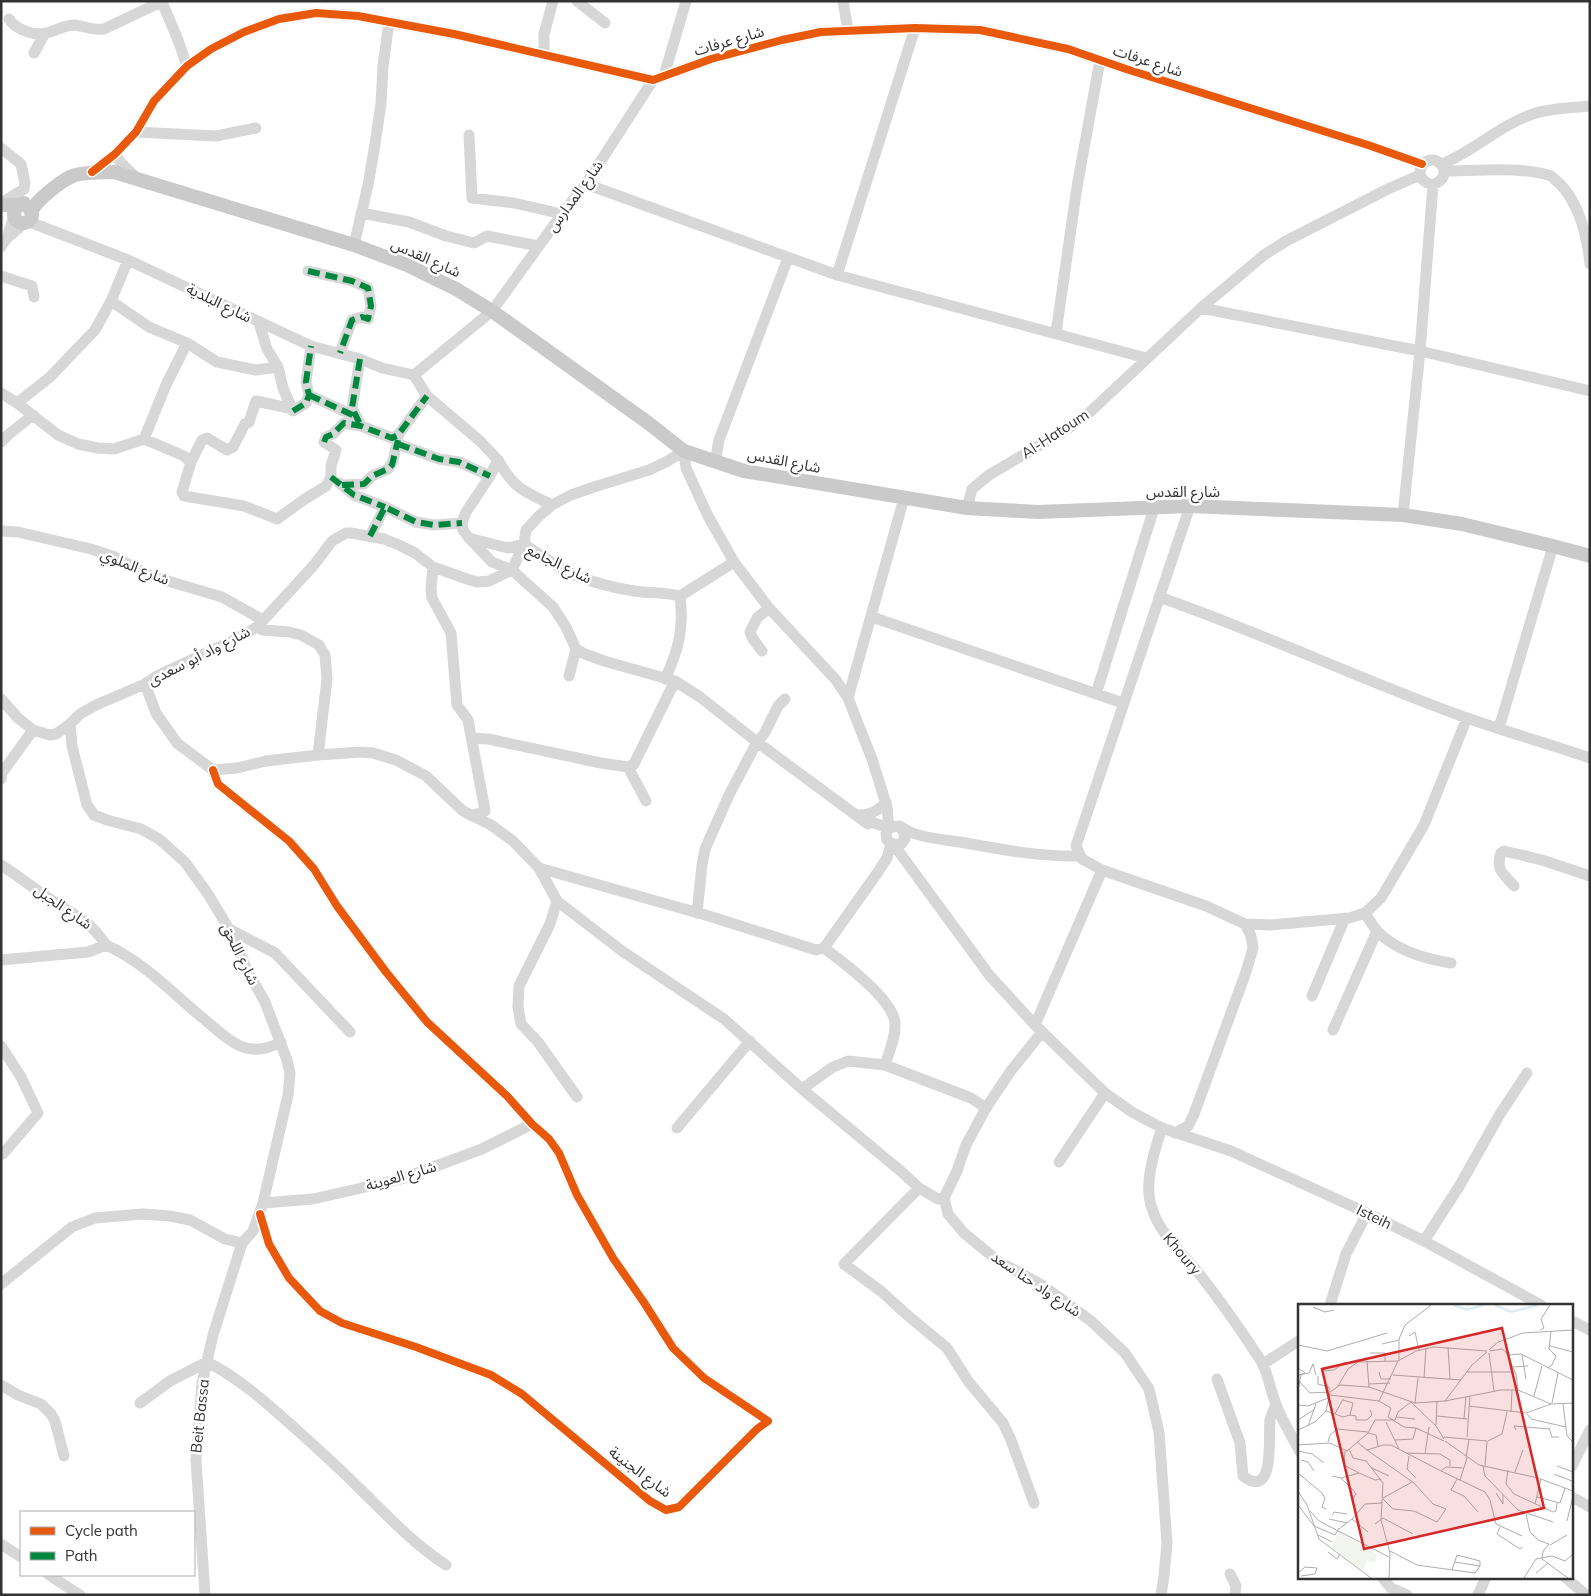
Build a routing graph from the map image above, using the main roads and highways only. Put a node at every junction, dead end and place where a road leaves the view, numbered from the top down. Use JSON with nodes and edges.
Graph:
{"nodes":[{"id":1,"x":1,"y":204,"type":"edge"},
{"id":2,"x":18,"y":215,"type":"edge"},
{"id":3,"x":1590,"y":556,"type":"edge"}],
"edges":[{"from":1,"to":2,"type":"main road"},
{"from":2,"to":3,"type":"main road","name":"شارع القدس"}]}
